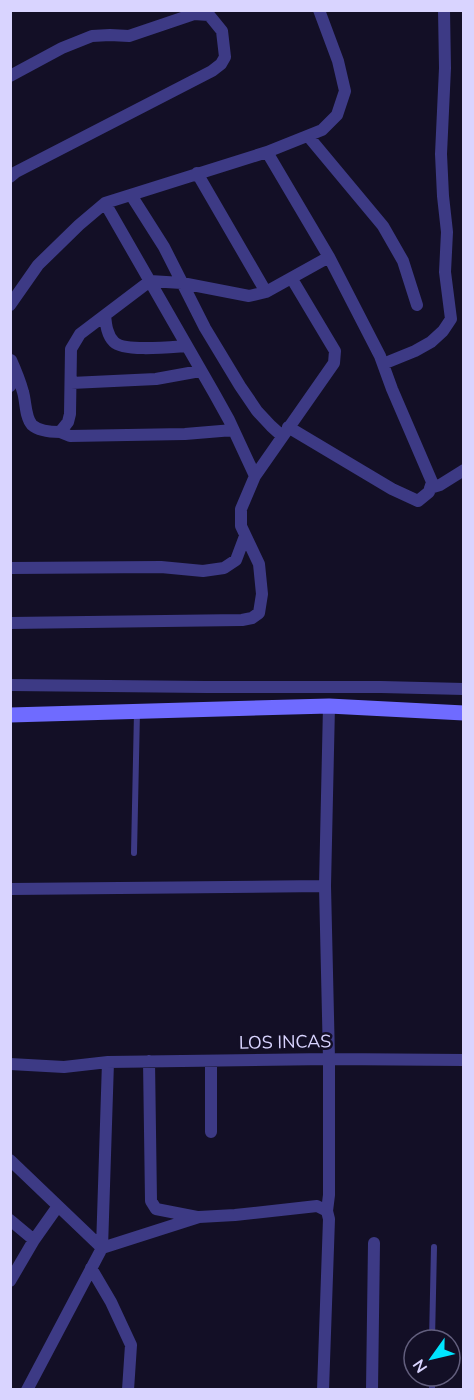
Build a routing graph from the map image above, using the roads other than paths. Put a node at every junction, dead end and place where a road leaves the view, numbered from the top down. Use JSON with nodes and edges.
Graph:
{"nodes":[{"id":1,"x":319,"y":10,"type":"edge"},
{"id":2,"x":444,"y":10,"type":"edge"},
{"id":3,"x":10,"y":76,"type":"edge"},
{"id":4,"x":308,"y":136,"type":"junction"},
{"id":5,"x":267,"y":152,"type":"junction"},
{"id":6,"x":197,"y":173,"type":"junction"},
{"id":7,"x":10,"y":177,"type":"edge"},
{"id":8,"x":131,"y":195,"type":"junction"},
{"id":9,"x":105,"y":203,"type":"junction"},
{"id":10,"x":329,"y":257,"type":"junction"},
{"id":11,"x":292,"y":279,"type":"junction"},
{"id":12,"x":150,"y":280,"type":"junction"},
{"id":13,"x":182,"y":283,"type":"junction"},
{"id":14,"x":266,"y":292,"type":"junction"},
{"id":15,"x":10,"y":305,"type":"edge"},
{"id":16,"x":417,"y":305,"type":"dead end"},
{"id":17,"x":105,"y":315,"type":"junction"},
{"id":18,"x":186,"y":346,"type":"junction"},
{"id":19,"x":11,"y":359,"type":"edge"},
{"id":20,"x":383,"y":364,"type":"junction"},
{"id":21,"x":200,"y":370,"type":"junction"},
{"id":22,"x":71,"y":383,"type":"junction"},
{"id":23,"x":10,"y":386,"type":"edge"},
{"id":24,"x":233,"y":430,"type":"junction"},
{"id":25,"x":60,"y":432,"type":"junction"},
{"id":26,"x":285,"y":432,"type":"junction"},
{"id":27,"x":464,"y":470,"type":"edge"},
{"id":28,"x":255,"y":476,"type":"junction"},
{"id":29,"x":430,"y":488,"type":"junction"},
{"id":30,"x":245,"y":536,"type":"junction"},
{"id":31,"x":10,"y":568,"type":"edge"},
{"id":32,"x":10,"y":622,"type":"edge"},
{"id":33,"x":10,"y":685,"type":"edge"},
{"id":34,"x":464,"y":689,"type":"edge"},
{"id":35,"x":329,"y":706,"type":"junction"},
{"id":36,"x":137,"y":711,"type":"junction"},
{"id":37,"x":464,"y":714,"type":"edge"},
{"id":38,"x":10,"y":715,"type":"edge"},
{"id":39,"x":134,"y":853,"type":"dead end"},
{"id":40,"x":325,"y":886,"type":"junction"},
{"id":41,"x":10,"y":889,"type":"edge"},
{"id":42,"x":329,"y":1059,"type":"junction"},
{"id":43,"x":464,"y":1060,"type":"edge"},
{"id":44,"x":149,"y":1061,"type":"junction"},
{"id":45,"x":211,"y":1061,"type":"junction"},
{"id":46,"x":108,"y":1062,"type":"junction"},
{"id":47,"x":10,"y":1064,"type":"edge"},
{"id":48,"x":211,"y":1132,"type":"dead end"},
{"id":49,"x":10,"y":1160,"type":"edge"},
{"id":50,"x":58,"y":1206,"type":"junction"},
{"id":51,"x":327,"y":1212,"type":"junction"},
{"id":52,"x":199,"y":1217,"type":"junction"},
{"id":53,"x":10,"y":1221,"type":"edge"},
{"id":54,"x":34,"y":1240,"type":"junction"},
{"id":55,"x":374,"y":1243,"type":"dead end"},
{"id":56,"x":434,"y":1247,"type":"dead end"},
{"id":57,"x":102,"y":1248,"type":"junction"},
{"id":58,"x":91,"y":1268,"type":"junction"},
{"id":59,"x":10,"y":1281,"type":"edge"},
{"id":60,"x":432,"y":1328,"type":"edge"},
{"id":61,"x":27,"y":1389,"type":"edge"},
{"id":62,"x":128,"y":1389,"type":"edge"},
{"id":63,"x":323,"y":1389,"type":"edge"},
{"id":64,"x":372,"y":1389,"type":"edge"}],
"edges":[{"from":1,"to":4,"type":"street"},
{"from":2,"to":20,"type":"street"},
{"from":3,"to":7,"type":"street"},
{"from":4,"to":5,"type":"street"},
{"from":4,"to":16,"type":"street"},
{"from":5,"to":6,"type":"street"},
{"from":5,"to":10,"type":"street"},
{"from":6,"to":8,"type":"street"},
{"from":6,"to":14,"type":"street"},
{"from":8,"to":9,"type":"street"},
{"from":8,"to":13,"type":"street"},
{"from":9,"to":12,"type":"street"},
{"from":9,"to":15,"type":"street"},
{"from":10,"to":11,"type":"street"},
{"from":10,"to":20,"type":"street"},
{"from":11,"to":14,"type":"street"},
{"from":11,"to":26,"type":"street"},
{"from":12,"to":13,"type":"street"},
{"from":12,"to":17,"type":"street"},
{"from":12,"to":18,"type":"street"},
{"from":13,"to":14,"type":"street"},
{"from":13,"to":26,"type":"street"},
{"from":17,"to":18,"type":"street"},
{"from":17,"to":22,"type":"street"},
{"from":18,"to":21,"type":"street"},
{"from":19,"to":23,"type":"street"},
{"from":19,"to":25,"type":"street"},
{"from":20,"to":29,"type":"street"},
{"from":21,"to":22,"type":"street"},
{"from":21,"to":24,"type":"street"},
{"from":22,"to":25,"type":"street"},
{"from":24,"to":25,"type":"street"},
{"from":24,"to":28,"type":"street"},
{"from":26,"to":28,"type":"street"},
{"from":26,"to":29,"type":"street"},
{"from":27,"to":29,"type":"street"},
{"from":28,"to":30,"type":"street"},
{"from":30,"to":31,"type":"street"},
{"from":30,"to":32,"type":"street"},
{"from":33,"to":34,"type":"street"},
{"from":35,"to":36,"type":"street"},
{"from":35,"to":37,"type":"street"},
{"from":35,"to":40,"type":"street"},
{"from":36,"to":38,"type":"street"},
{"from":36,"to":39,"type":"lane"},
{"from":40,"to":41,"type":"street"},
{"from":40,"to":42,"type":"street"},
{"from":42,"to":43,"type":"street","name":"LOS INCAS"},
{"from":42,"to":45,"type":"street","name":"LOS INCAS"},
{"from":42,"to":51,"type":"street"},
{"from":44,"to":45,"type":"street","name":"LOS INCAS"},
{"from":44,"to":46,"type":"street","name":"LOS INCAS"},
{"from":44,"to":52,"type":"street"},
{"from":45,"to":48,"type":"street"},
{"from":46,"to":47,"type":"street","name":"LOS INCAS"},
{"from":46,"to":57,"type":"street"},
{"from":49,"to":50,"type":"street"},
{"from":50,"to":54,"type":"street"},
{"from":50,"to":57,"type":"street"},
{"from":51,"to":52,"type":"street"},
{"from":51,"to":63,"type":"street"},
{"from":52,"to":57,"type":"street"},
{"from":53,"to":54,"type":"street"},
{"from":54,"to":59,"type":"street"},
{"from":55,"to":64,"type":"street"},
{"from":56,"to":60,"type":"lane"},
{"from":57,"to":58,"type":"street"},
{"from":58,"to":61,"type":"street"},
{"from":58,"to":62,"type":"street"}]}
